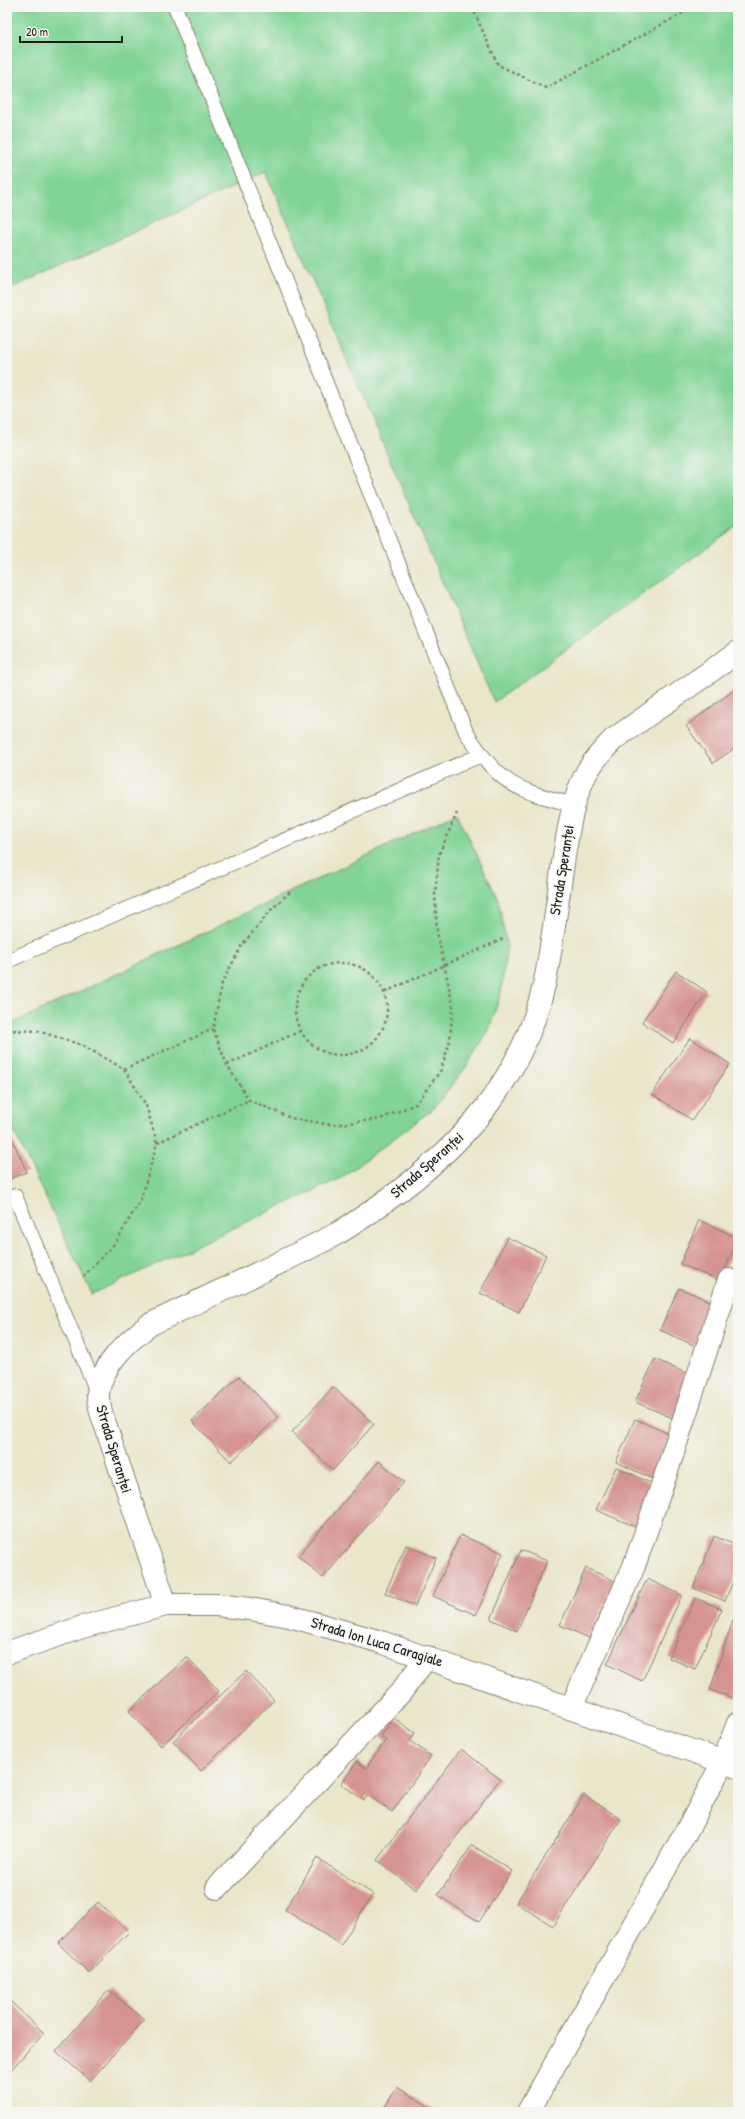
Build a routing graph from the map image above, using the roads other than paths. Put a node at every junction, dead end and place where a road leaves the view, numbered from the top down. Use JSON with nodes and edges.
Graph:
{"nodes":[{"id":1,"x":175,"y":7,"type":"edge"},
{"id":2,"x":738,"y":652,"type":"edge"},
{"id":3,"x":481,"y":755,"type":"junction"},
{"id":4,"x":574,"y":805,"type":"junction"},
{"id":5,"x":7,"y":961,"type":"edge"},
{"id":6,"x":15,"y":1196,"type":"dead end"},
{"id":7,"x":729,"y":1280,"type":"dead end"},
{"id":8,"x":98,"y":1394,"type":"junction"},
{"id":9,"x":166,"y":1605,"type":"junction"},
{"id":10,"x":7,"y":1653,"type":"edge"},
{"id":11,"x":427,"y":1657,"type":"junction"},
{"id":12,"x":571,"y":1708,"type":"junction"},
{"id":13,"x":738,"y":1723,"type":"edge"},
{"id":14,"x":730,"y":1764,"type":"edge"},
{"id":15,"x":217,"y":1888,"type":"dead end"},
{"id":16,"x":528,"y":2112,"type":"edge"}],
"edges":[{"from":1,"to":3,"type":"lane"},
{"from":2,"to":4,"type":"street","name":"Strada Speranței"},
{"from":3,"to":4,"type":"lane"},
{"from":3,"to":5,"type":"lane"},
{"from":4,"to":8,"type":"street","name":"Strada Speranței"},
{"from":6,"to":8,"type":"lane"},
{"from":7,"to":12,"type":"street"},
{"from":8,"to":9,"type":"street","name":"Strada Speranței"},
{"from":9,"to":10,"type":"street","name":"Strada Ion Luca Caragiale"},
{"from":9,"to":11,"type":"street","name":"Strada Ion Luca Caragiale"},
{"from":11,"to":12,"type":"street","name":"Strada Ion Luca Caragiale"},
{"from":11,"to":15,"type":"street"},
{"from":12,"to":14,"type":"street","name":"Strada Ion Luca Caragiale"},
{"from":13,"to":14,"type":"street"},
{"from":14,"to":16,"type":"street"}]}
